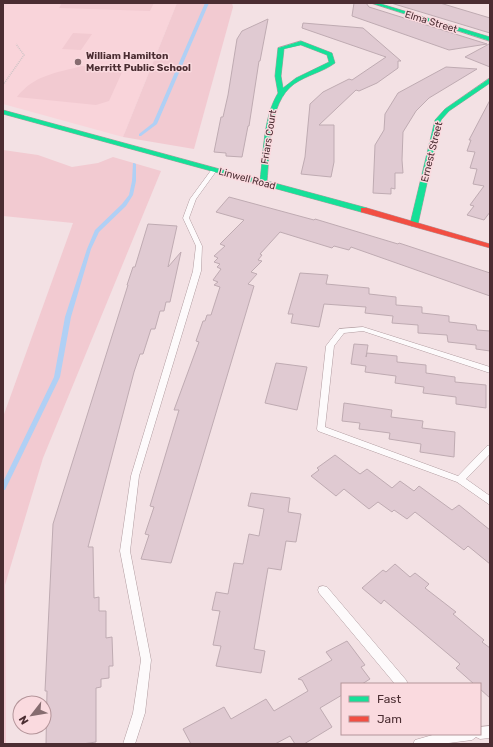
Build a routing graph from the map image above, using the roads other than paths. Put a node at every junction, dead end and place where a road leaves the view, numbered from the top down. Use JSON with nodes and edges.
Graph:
{"nodes":[{"id":1,"x":373,"y":3,"type":"edge"},
{"id":2,"x":490,"y":39,"type":"edge"},
{"id":3,"x":490,"y":80,"type":"edge"},
{"id":4,"x":281,"y":93,"type":"junction"},
{"id":5,"x":3,"y":112,"type":"edge"},
{"id":6,"x":214,"y":170,"type":"junction"},
{"id":7,"x":263,"y":183,"type":"junction"},
{"id":8,"x":414,"y":224,"type":"junction"},
{"id":9,"x":490,"y":246,"type":"edge"},
{"id":10,"x":490,"y":370,"type":"edge"},
{"id":11,"x":490,"y":448,"type":"edge"},
{"id":12,"x":460,"y":480,"type":"junction"},
{"id":13,"x":490,"y":501,"type":"edge"},
{"id":14,"x":323,"y":590,"type":"dead end"},
{"id":15,"x":401,"y":683,"type":"edge"},
{"id":16,"x":445,"y":735,"type":"edge"},
{"id":17,"x":129,"y":744,"type":"edge"},
{"id":18,"x":419,"y":744,"type":"edge"}],
"edges":[{"from":1,"to":2,"type":"street","name":"Elma Street"},
{"from":3,"to":8,"type":"street","name":"Ernest Street"},
{"from":4,"to":4,"type":"street","name":"Friars Court"},
{"from":4,"to":7,"type":"street","name":"Friars Court"},
{"from":5,"to":6,"type":"street","name":"Linwell Road"},
{"from":6,"to":7,"type":"street","name":"Linwell Road"},
{"from":6,"to":17,"type":"lane"},
{"from":7,"to":8,"type":"street","name":"Linwell Road"},
{"from":8,"to":9,"type":"street","name":"Linwell Road"},
{"from":10,"to":12,"type":"lane"},
{"from":11,"to":12,"type":"lane"},
{"from":12,"to":13,"type":"lane"},
{"from":14,"to":15,"type":"lane"},
{"from":16,"to":18,"type":"lane"}]}
